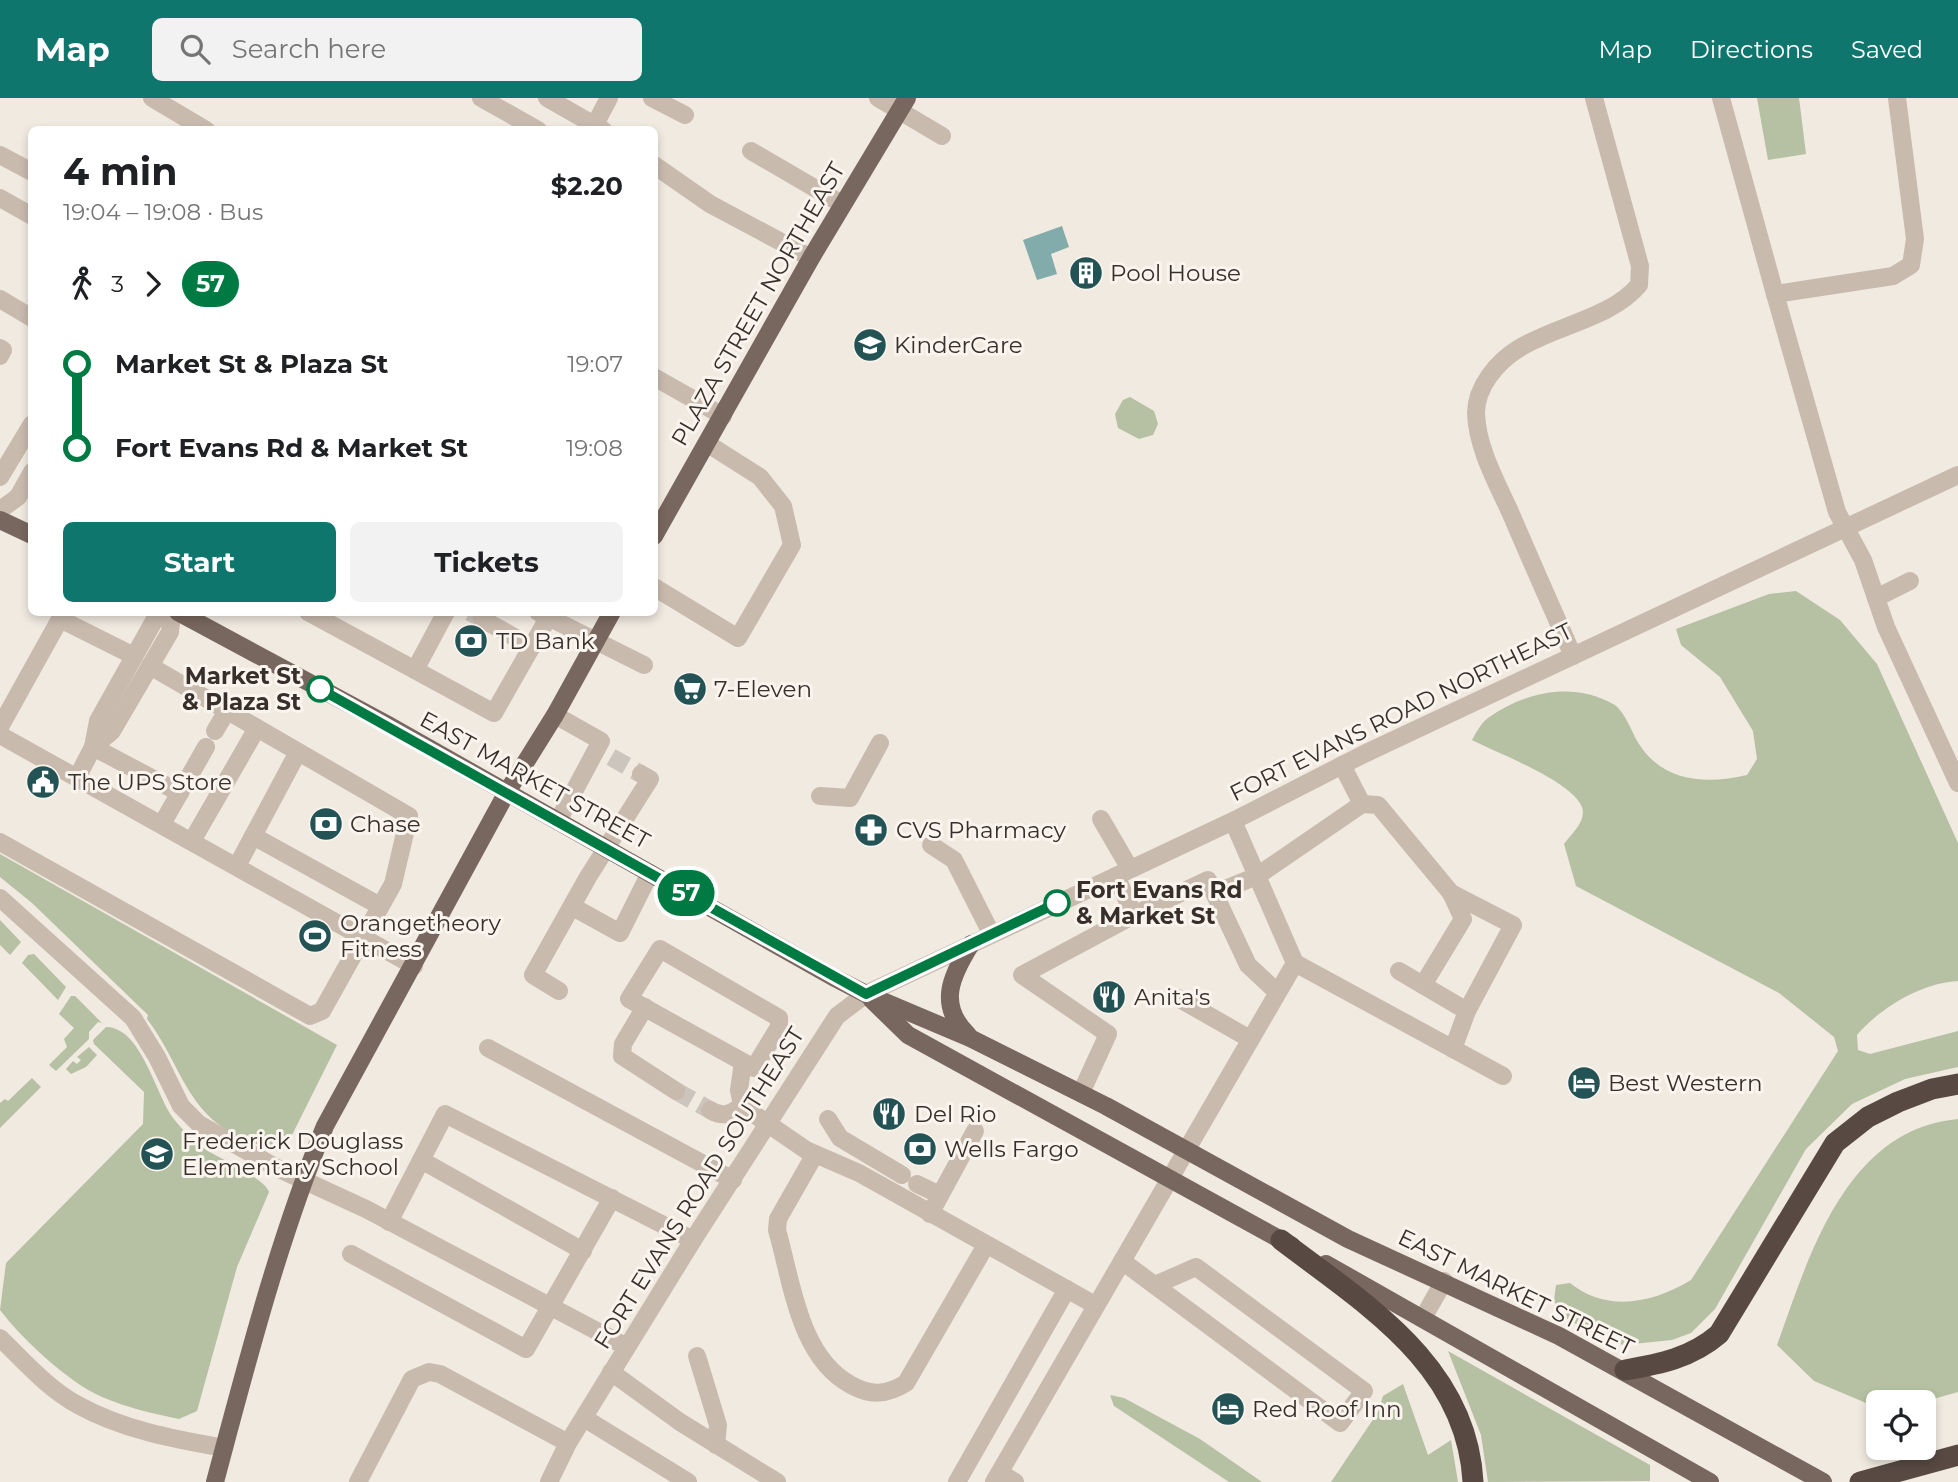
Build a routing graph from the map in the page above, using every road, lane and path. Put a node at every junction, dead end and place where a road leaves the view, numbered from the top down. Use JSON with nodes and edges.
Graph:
{"nodes":[{"id":1,"x":152,"y":98,"type":"edge"},
{"id":2,"x":481,"y":98,"type":"edge"},
{"id":3,"x":547,"y":98,"type":"edge"},
{"id":4,"x":609,"y":98,"type":"edge"},
{"id":5,"x":652,"y":98,"type":"edge"},
{"id":6,"x":878,"y":98,"type":"edge"},
{"id":7,"x":1594,"y":98,"type":"edge"},
{"id":8,"x":1720,"y":98,"type":"edge"},
{"id":9,"x":1896,"y":98,"type":"edge"},
{"id":10,"x":903,"y":104,"type":"edge"},
{"id":11,"x":685,"y":115,"type":"dead end"},
{"id":12,"x":199,"y":126,"type":"edge"},
{"id":13,"x":531,"y":126,"type":"edge"},
{"id":14,"x":593,"y":126,"type":"edge"},
{"id":15,"x":597,"y":126,"type":"edge"},
{"id":16,"x":942,"y":136,"type":"dead end"},
{"id":17,"x":751,"y":151,"type":"dead end"},
{"id":18,"x":0,"y":155,"type":"edge"},
{"id":19,"x":658,"y":168,"type":"edge"},
{"id":20,"x":28,"y":170,"type":"edge"},
{"id":21,"x":1,"y":200,"type":"edge"},
{"id":22,"x":842,"y":204,"type":"junction"},
{"id":23,"x":28,"y":214,"type":"edge"},
{"id":24,"x":811,"y":258,"type":"junction"},
{"id":25,"x":1775,"y":294,"type":"junction"},
{"id":26,"x":0,"y":299,"type":"edge"},
{"id":27,"x":28,"y":315,"type":"edge"},
{"id":28,"x":0,"y":348,"type":"edge"},
{"id":29,"x":0,"y":356,"type":"edge"},
{"id":30,"x":658,"y":379,"type":"edge"},
{"id":31,"x":723,"y":416,"type":"junction"},
{"id":32,"x":28,"y":431,"type":"edge"},
{"id":33,"x":708,"y":444,"type":"junction"},
{"id":34,"x":1958,"y":475,"type":"edge"},
{"id":35,"x":0,"y":477,"type":"edge"},
{"id":36,"x":28,"y":479,"type":"edge"},
{"id":37,"x":0,"y":510,"type":"edge"},
{"id":38,"x":0,"y":520,"type":"edge"},
{"id":39,"x":1847,"y":528,"type":"junction"},
{"id":40,"x":658,"y":529,"type":"edge"},
{"id":41,"x":28,"y":533,"type":"edge"},
{"id":42,"x":1910,"y":581,"type":"dead end"},
{"id":43,"x":658,"y":589,"type":"edge"},
{"id":44,"x":1876,"y":598,"type":"junction"},
{"id":45,"x":163,"y":616,"type":"edge"},
{"id":46,"x":170,"y":616,"type":"edge"},
{"id":47,"x":185,"y":616,"type":"edge"},
{"id":48,"x":315,"y":616,"type":"edge"},
{"id":49,"x":444,"y":616,"type":"edge"},
{"id":50,"x":543,"y":616,"type":"edge"},
{"id":51,"x":545,"y":616,"type":"edge"},
{"id":52,"x":610,"y":616,"type":"edge"},
{"id":53,"x":482,"y":619,"type":"dead end"},
{"id":54,"x":596,"y":643,"type":"junction"},
{"id":55,"x":532,"y":647,"type":"junction"},
{"id":56,"x":134,"y":656,"type":"junction"},
{"id":57,"x":1573,"y":656,"type":"junction"},
{"id":58,"x":644,"y":665,"type":"dead end"},
{"id":59,"x":150,"y":666,"type":"junction"},
{"id":60,"x":415,"y":670,"type":"junction"},
{"id":61,"x":228,"y":709,"type":"junction"},
{"id":62,"x":555,"y":715,"type":"junction"},
{"id":63,"x":0,"y":727,"type":"edge"},
{"id":64,"x":257,"y":728,"type":"junction"},
{"id":65,"x":0,"y":735,"type":"edge"},
{"id":66,"x":880,"y":743,"type":"dead end"},
{"id":67,"x":93,"y":747,"type":"junction"},
{"id":68,"x":298,"y":752,"type":"junction"},
{"id":69,"x":1342,"y":765,"type":"junction"},
{"id":70,"x":641,"y":774,"type":"dead end"},
{"id":71,"x":78,"y":778,"type":"junction"},
{"id":72,"x":1958,"y":783,"type":"edge"},
{"id":73,"x":507,"y":792,"type":"junction"},
{"id":74,"x":180,"y":793,"type":"junction"},
{"id":75,"x":820,"y":796,"type":"dead end"},
{"id":76,"x":1362,"y":804,"type":"junction"},
{"id":77,"x":1101,"y":819,"type":"dead end"},
{"id":78,"x":558,"y":821,"type":"junction"},
{"id":79,"x":1233,"y":821,"type":"junction"},
{"id":80,"x":162,"y":824,"type":"junction"},
{"id":81,"x":253,"y":836,"type":"junction"},
{"id":82,"x":192,"y":841,"type":"junction"},
{"id":83,"x":0,"y":842,"type":"edge"},
{"id":84,"x":931,"y":845,"type":"dead end"},
{"id":85,"x":606,"y":848,"type":"junction"},
{"id":86,"x":237,"y":866,"type":"junction"},
{"id":87,"x":650,"y":873,"type":"junction"},
{"id":88,"x":1123,"y":873,"type":"junction"},
{"id":89,"x":1257,"y":876,"type":"junction"},
{"id":90,"x":1215,"y":893,"type":"junction"},
{"id":91,"x":1451,"y":893,"type":"junction"},
{"id":92,"x":0,"y":898,"type":"edge"},
{"id":93,"x":380,"y":906,"type":"junction"},
{"id":94,"x":573,"y":906,"type":"junction"},
{"id":95,"x":1134,"y":915,"type":"junction"},
{"id":96,"x":991,"y":933,"type":"junction"},
{"id":97,"x":363,"y":936,"type":"junction"},
{"id":98,"x":971,"y":944,"type":"junction"},
{"id":99,"x":1295,"y":963,"type":"junction"},
{"id":100,"x":414,"y":965,"type":"junction"},
{"id":101,"x":1399,"y":971,"type":"dead end"},
{"id":102,"x":1423,"y":985,"type":"junction"},
{"id":103,"x":559,"y":991,"type":"dead end"},
{"id":104,"x":1277,"y":992,"type":"junction"},
{"id":105,"x":866,"y":994,"type":"junction"},
{"id":106,"x":1178,"y":998,"type":"dead end"},
{"id":107,"x":645,"y":1007,"type":"junction"},
{"id":108,"x":1467,"y":1010,"type":"junction"},
{"id":109,"x":970,"y":1038,"type":"junction"},
{"id":110,"x":1250,"y":1040,"type":"junction"},
{"id":111,"x":488,"y":1048,"type":"dead end"},
{"id":112,"x":1453,"y":1049,"type":"junction"},
{"id":113,"x":743,"y":1062,"type":"junction"},
{"id":114,"x":1503,"y":1076,"type":"dead end"},
{"id":115,"x":1958,"y":1084,"type":"edge"},
{"id":116,"x":676,"y":1091,"type":"tunnel mouth"},
{"id":117,"x":1081,"y":1093,"type":"junction"},
{"id":118,"x":742,"y":1106,"type":"junction"},
{"id":119,"x":710,"y":1110,"type":"tunnel mouth"},
{"id":120,"x":828,"y":1119,"type":"dead end"},
{"id":121,"x":767,"y":1125,"type":"junction"},
{"id":122,"x":975,"y":1131,"type":"dead end"},
{"id":123,"x":1185,"y":1150,"type":"junction"},
{"id":124,"x":815,"y":1154,"type":"junction"},
{"id":125,"x":421,"y":1160,"type":"junction"},
{"id":126,"x":1170,"y":1177,"type":"junction"},
{"id":127,"x":733,"y":1180,"type":"junction"},
{"id":128,"x":302,"y":1181,"type":"junction"},
{"id":129,"x":940,"y":1195,"type":"junction"},
{"id":130,"x":612,"y":1198,"type":"junction"},
{"id":131,"x":930,"y":1214,"type":"junction"},
{"id":132,"x":389,"y":1222,"type":"junction"},
{"id":133,"x":693,"y":1240,"type":"junction"},
{"id":134,"x":1281,"y":1240,"type":"junction"},
{"id":135,"x":986,"y":1245,"type":"junction"},
{"id":136,"x":583,"y":1251,"type":"junction"},
{"id":137,"x":351,"y":1254,"type":"dead end"},
{"id":138,"x":1122,"y":1261,"type":"junction"},
{"id":139,"x":1444,"y":1281,"type":"junction"},
{"id":140,"x":1155,"y":1285,"type":"junction"},
{"id":141,"x":1067,"y":1289,"type":"junction"},
{"id":142,"x":1095,"y":1305,"type":"junction"},
{"id":143,"x":551,"y":1307,"type":"junction"},
{"id":144,"x":1423,"y":1318,"type":"junction"},
{"id":145,"x":0,"y":1338,"type":"edge"},
{"id":146,"x":627,"y":1347,"type":"junction"},
{"id":147,"x":697,"y":1356,"type":"dead end"},
{"id":148,"x":1625,"y":1370,"type":"junction"},
{"id":149,"x":611,"y":1373,"type":"junction"},
{"id":150,"x":584,"y":1418,"type":"junction"},
{"id":151,"x":568,"y":1443,"type":"junction"},
{"id":152,"x":716,"y":1445,"type":"junction"},
{"id":153,"x":224,"y":1448,"type":"junction"},
{"id":154,"x":1958,"y":1455,"type":"edge"},
{"id":155,"x":1003,"y":1479,"type":"edge"},
{"id":156,"x":215,"y":1482,"type":"edge"},
{"id":157,"x":358,"y":1482,"type":"edge"},
{"id":158,"x":549,"y":1482,"type":"edge"},
{"id":159,"x":688,"y":1482,"type":"edge"},
{"id":160,"x":777,"y":1482,"type":"edge"},
{"id":161,"x":957,"y":1482,"type":"edge"},
{"id":162,"x":1474,"y":1482,"type":"edge"},
{"id":163,"x":1710,"y":1482,"type":"edge"},
{"id":164,"x":1823,"y":1482,"type":"edge"},
{"id":165,"x":1860,"y":1482,"type":"edge"}],
"edges":[{"from":1,"to":12,"type":"street"},
{"from":2,"to":13,"type":"street"},
{"from":3,"to":14,"type":"street"},
{"from":4,"to":15,"type":"street"},
{"from":5,"to":11,"type":"street"},
{"from":6,"to":10,"type":"street"},
{"from":7,"to":57,"type":"street"},
{"from":8,"to":25,"type":"street"},
{"from":9,"to":25,"type":"street"},
{"from":10,"to":16,"type":"street"},
{"from":10,"to":22,"type":"main road","name":"PLAZA STREET NORTHEAST"},
{"from":17,"to":22,"type":"street"},
{"from":18,"to":20,"type":"street"},
{"from":19,"to":24,"type":"street"},
{"from":21,"to":23,"type":"street"},
{"from":22,"to":24,"type":"main road","name":"PLAZA STREET NORTHEAST"},
{"from":24,"to":31,"type":"main road","name":"PLAZA STREET NORTHEAST"},
{"from":25,"to":39,"type":"street"},
{"from":26,"to":27,"type":"street"},
{"from":28,"to":29,"type":"street"},
{"from":30,"to":31,"type":"street"},
{"from":31,"to":33,"type":"main road","name":"PLAZA STREET NORTHEAST"},
{"from":32,"to":35,"type":"street"},
{"from":33,"to":40,"type":"main road","name":"PLAZA STREET NORTHEAST"},
{"from":33,"to":43,"type":"street"},
{"from":34,"to":39,"type":"street","name":"FORT EVANS ROAD NORTHEAST"},
{"from":36,"to":37,"type":"street"},
{"from":38,"to":41,"type":"main road"},
{"from":39,"to":44,"type":"street"},
{"from":39,"to":57,"type":"street","name":"FORT EVANS ROAD NORTHEAST"},
{"from":42,"to":44,"type":"street"},
{"from":44,"to":72,"type":"street"},
{"from":45,"to":56,"type":"street"},
{"from":46,"to":59,"type":"street"},
{"from":47,"to":73,"type":"main road","name":"EAST MARKET STREET"},
{"from":48,"to":60,"type":"street"},
{"from":49,"to":60,"type":"street"},
{"from":50,"to":55,"type":"street"},
{"from":51,"to":54,"type":"street"},
{"from":52,"to":54,"type":"main road"},
{"from":53,"to":55,"type":"street"},
{"from":54,"to":58,"type":"street"},
{"from":54,"to":62,"type":"main road"},
{"from":55,"to":60,"type":"street"},
{"from":56,"to":63,"type":"street"},
{"from":56,"to":67,"type":"street"},
{"from":57,"to":69,"type":"street","name":"FORT EVANS ROAD NORTHEAST"},
{"from":59,"to":61,"type":"street"},
{"from":59,"to":67,"type":"street"},
{"from":61,"to":64,"type":"street"},
{"from":61,"to":74,"type":"street"},
{"from":62,"to":73,"type":"main road"},
{"from":62,"to":78,"type":"street"},
{"from":64,"to":68,"type":"street"},
{"from":64,"to":82,"type":"street"},
{"from":65,"to":71,"type":"street"},
{"from":66,"to":75,"type":"street"},
{"from":67,"to":71,"type":"street"},
{"from":67,"to":74,"type":"street"},
{"from":68,"to":81,"type":"street"},
{"from":68,"to":93,"type":"street"},
{"from":69,"to":76,"type":"street"},
{"from":69,"to":79,"type":"street","name":"FORT EVANS ROAD NORTHEAST"},
{"from":70,"to":85,"type":"street"},
{"from":71,"to":80,"type":"street"},
{"from":73,"to":78,"type":"main road","name":"EAST MARKET STREET"},
{"from":73,"to":100,"type":"main road"},
{"from":74,"to":80,"type":"street"},
{"from":76,"to":89,"type":"street"},
{"from":76,"to":91,"type":"street"},
{"from":77,"to":88,"type":"street"},
{"from":78,"to":85,"type":"main road","name":"EAST MARKET STREET"},
{"from":79,"to":88,"type":"street","name":"FORT EVANS ROAD NORTHEAST"},
{"from":79,"to":89,"type":"street"},
{"from":80,"to":82,"type":"street"},
{"from":81,"to":86,"type":"street"},
{"from":81,"to":93,"type":"street"},
{"from":82,"to":86,"type":"street"},
{"from":83,"to":97,"type":"street"},
{"from":84,"to":96,"type":"street"},
{"from":85,"to":87,"type":"main road","name":"EAST MARKET STREET"},
{"from":85,"to":94,"type":"street"},
{"from":86,"to":97,"type":"street"},
{"from":87,"to":94,"type":"street"},
{"from":87,"to":105,"type":"main road","name":"EAST MARKET STREET"},
{"from":88,"to":95,"type":"street"},
{"from":88,"to":96,"type":"street","name":"FORT EVANS ROAD NORTHEAST"},
{"from":89,"to":90,"type":"street"},
{"from":89,"to":99,"type":"street"},
{"from":90,"to":95,"type":"street"},
{"from":90,"to":104,"type":"street"},
{"from":91,"to":102,"type":"street"},
{"from":91,"to":108,"type":"street"},
{"from":92,"to":128,"type":"street"},
{"from":93,"to":97,"type":"street"},
{"from":94,"to":103,"type":"street"},
{"from":95,"to":117,"type":"street"},
{"from":96,"to":98,"type":"street","name":"FORT EVANS ROAD NORTHEAST"},
{"from":97,"to":100,"type":"street"},
{"from":98,"to":105,"type":"street","name":"FORT EVANS ROAD NORTHEAST"},
{"from":98,"to":109,"type":"main road"},
{"from":99,"to":104,"type":"street"},
{"from":99,"to":112,"type":"street"},
{"from":100,"to":128,"type":"main road"},
{"from":101,"to":102,"type":"street"},
{"from":102,"to":108,"type":"street"},
{"from":104,"to":110,"type":"street"},
{"from":105,"to":109,"type":"main road","name":"EAST MARKET STREET"},
{"from":105,"to":121,"type":"street","name":"FORT EVANS ROAD SOUTHEAST"},
{"from":105,"to":126,"type":"main road","name":"EAST MARKET STREET"},
{"from":106,"to":110,"type":"street"},
{"from":107,"to":113,"type":"street"},
{"from":107,"to":113,"type":"street"},
{"from":107,"to":116,"type":"street"},
{"from":108,"to":112,"type":"street"},
{"from":109,"to":117,"type":"main road","name":"EAST MARKET STREET"},
{"from":110,"to":123,"type":"street"},
{"from":111,"to":127,"type":"street"},
{"from":112,"to":114,"type":"street"},
{"from":113,"to":118,"type":"street"},
{"from":115,"to":148,"type":"highway"},
{"from":117,"to":123,"type":"main road","name":"EAST MARKET STREET"},
{"from":118,"to":119,"type":"street"},
{"from":118,"to":121,"type":"street"},
{"from":120,"to":129,"type":"street"},
{"from":121,"to":124,"type":"street"},
{"from":121,"to":127,"type":"street","name":"FORT EVANS ROAD SOUTHEAST"},
{"from":122,"to":129,"type":"street"},
{"from":123,"to":126,"type":"street"},
{"from":123,"to":139,"type":"main road","name":"EAST MARKET STREET"},
{"from":124,"to":131,"type":"street"},
{"from":124,"to":135,"type":"street"},
{"from":125,"to":130,"type":"street"},
{"from":125,"to":132,"type":"street"},
{"from":125,"to":136,"type":"street"},
{"from":126,"to":134,"type":"main road","name":"EAST MARKET STREET"},
{"from":126,"to":138,"type":"street"},
{"from":127,"to":133,"type":"street","name":"FORT EVANS ROAD SOUTHEAST"},
{"from":128,"to":132,"type":"street"},
{"from":128,"to":153,"type":"main road"},
{"from":129,"to":131,"type":"street"},
{"from":130,"to":133,"type":"street"},
{"from":130,"to":136,"type":"street"},
{"from":131,"to":135,"type":"street"},
{"from":132,"to":143,"type":"street"},
{"from":133,"to":146,"type":"street","name":"FORT EVANS ROAD SOUTHEAST"},
{"from":134,"to":144,"type":"main road","name":"EAST MARKET STREET"},
{"from":134,"to":162,"type":"highway"},
{"from":135,"to":141,"type":"street"},
{"from":136,"to":143,"type":"street"},
{"from":137,"to":143,"type":"street"},
{"from":138,"to":140,"type":"street"},
{"from":138,"to":142,"type":"street"},
{"from":139,"to":144,"type":"street"},
{"from":139,"to":148,"type":"main road","name":"EAST MARKET STREET"},
{"from":140,"to":140,"type":"street"},
{"from":141,"to":142,"type":"street"},
{"from":141,"to":161,"type":"street"},
{"from":142,"to":155,"type":"street"},
{"from":143,"to":146,"type":"street"},
{"from":144,"to":163,"type":"main road","name":"EAST MARKET STREET"},
{"from":145,"to":153,"type":"street"},
{"from":146,"to":149,"type":"street","name":"FORT EVANS ROAD SOUTHEAST"},
{"from":147,"to":152,"type":"street"},
{"from":148,"to":164,"type":"main road","name":"EAST MARKET STREET"},
{"from":149,"to":150,"type":"street","name":"FORT EVANS ROAD SOUTHEAST"},
{"from":149,"to":152,"type":"street"},
{"from":150,"to":151,"type":"street","name":"FORT EVANS ROAD SOUTHEAST"},
{"from":150,"to":159,"type":"street"},
{"from":151,"to":157,"type":"street"},
{"from":151,"to":158,"type":"street","name":"FORT EVANS ROAD SOUTHEAST"},
{"from":152,"to":160,"type":"street"},
{"from":153,"to":156,"type":"main road"},
{"from":154,"to":165,"type":"highway"}]}
